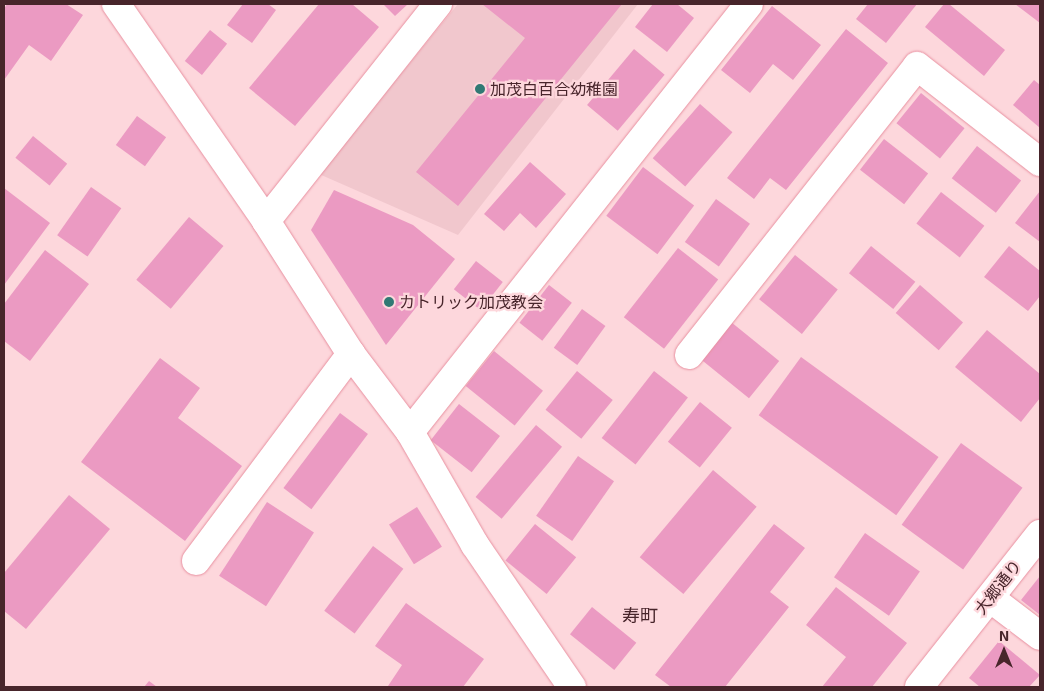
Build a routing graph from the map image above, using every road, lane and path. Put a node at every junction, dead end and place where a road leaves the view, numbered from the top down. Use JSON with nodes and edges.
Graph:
{"nodes":[{"id":1,"x":116,"y":4,"type":"edge"},
{"id":2,"x":438,"y":4,"type":"edge"},
{"id":3,"x":750,"y":4,"type":"edge"},
{"id":4,"x":1040,"y":162,"type":"edge"},
{"id":5,"x":266,"y":221,"type":"junction"},
{"id":6,"x":351,"y":354,"type":"junction"},
{"id":7,"x":689,"y":354,"type":"dead end"},
{"id":8,"x":410,"y":432,"type":"junction"},
{"id":9,"x":1040,"y":534,"type":"edge"},
{"id":10,"x":196,"y":561,"type":"dead end"},
{"id":11,"x":990,"y":598,"type":"junction"},
{"id":12,"x":1040,"y":636,"type":"edge"},
{"id":13,"x":572,"y":687,"type":"edge"},
{"id":14,"x":919,"y":687,"type":"edge"}],
"edges":[{"from":1,"to":5,"type":"street"},
{"from":2,"to":5,"type":"street"},
{"from":3,"to":8,"type":"street"},
{"from":4,"to":7,"type":"street"},
{"from":5,"to":6,"type":"street"},
{"from":6,"to":8,"type":"street"},
{"from":6,"to":10,"type":"street"},
{"from":8,"to":13,"type":"street"},
{"from":9,"to":11,"type":"street","name":"大郷通り"},
{"from":11,"to":12,"type":"street"},
{"from":11,"to":14,"type":"street","name":"大郷通り"}]}
